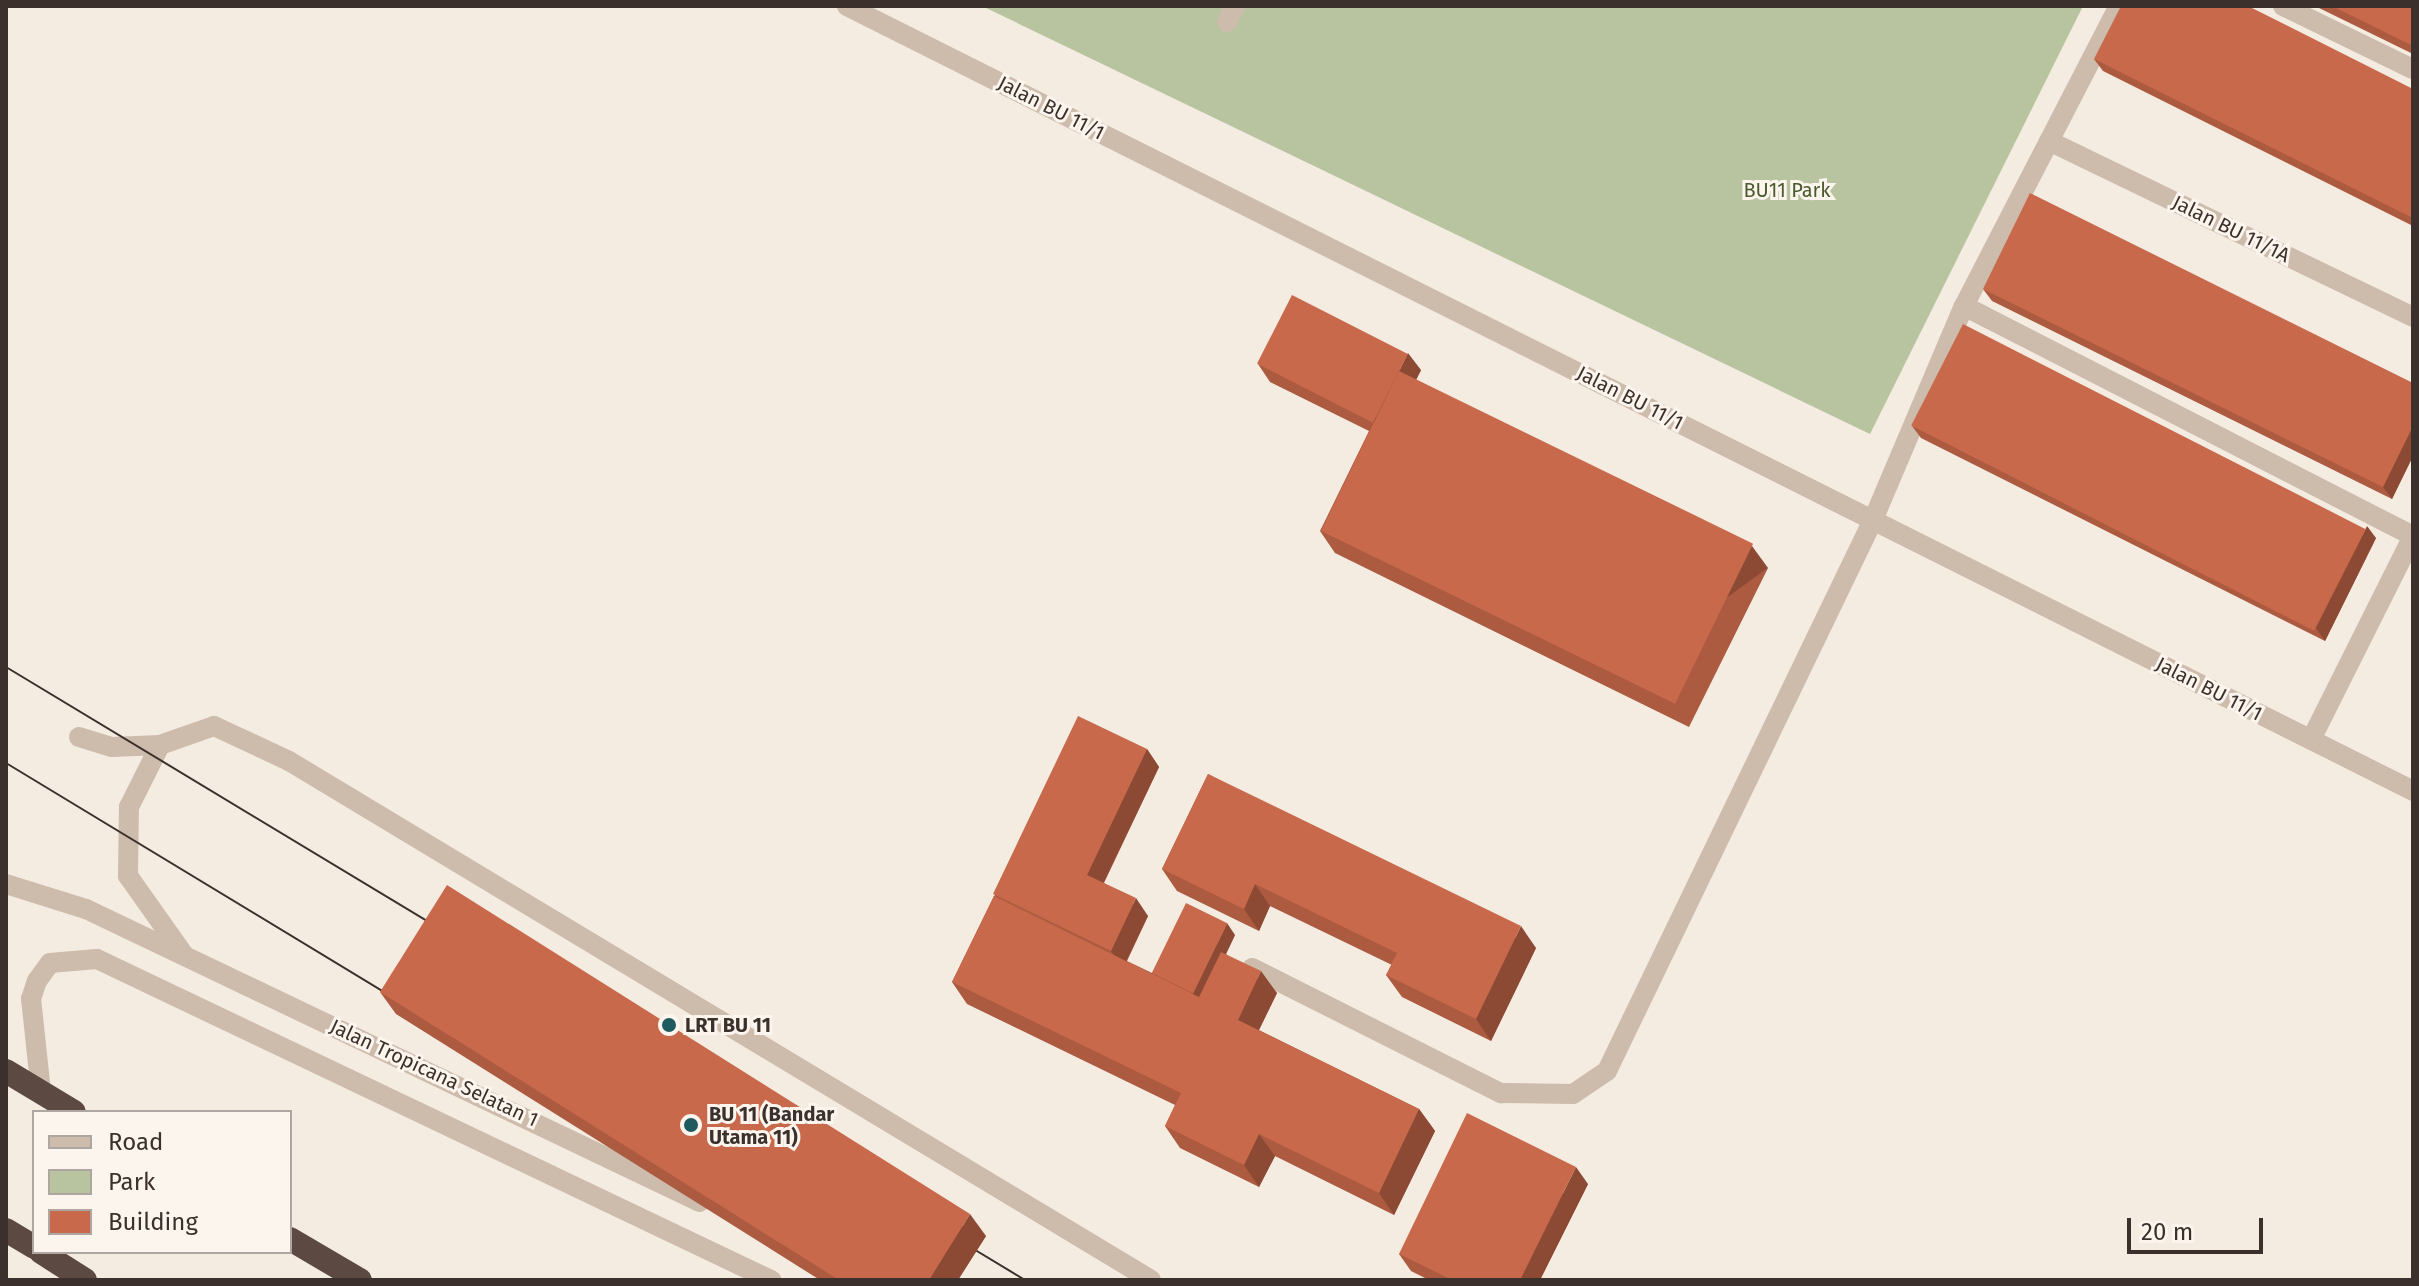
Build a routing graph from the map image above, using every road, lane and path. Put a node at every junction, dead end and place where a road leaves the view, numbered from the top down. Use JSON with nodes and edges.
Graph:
{"nodes":[{"id":1,"x":847,"y":6,"type":"edge"},
{"id":2,"x":2119,"y":6,"type":"edge"},
{"id":3,"x":2283,"y":6,"type":"edge"},
{"id":4,"x":2413,"y":69,"type":"edge"},
{"id":5,"x":2049,"y":141,"type":"junction"},
{"id":6,"x":1964,"y":306,"type":"junction"},
{"id":7,"x":2413,"y":317,"type":"edge"},
{"id":8,"x":1873,"y":520,"type":"junction"},
{"id":9,"x":79,"y":737,"type":"dead end"},
{"id":10,"x":2311,"y":740,"type":"junction"},
{"id":11,"x":160,"y":745,"type":"junction"},
{"id":12,"x":2413,"y":791,"type":"edge"},
{"id":13,"x":6,"y":884,"type":"edge"},
{"id":14,"x":184,"y":955,"type":"junction"},
{"id":15,"x":1252,"y":968,"type":"edge"},
{"id":16,"x":6,"y":1071,"type":"edge"},
{"id":17,"x":41,"y":1092,"type":"junction"},
{"id":18,"x":71,"y":1110,"type":"edge"},
{"id":19,"x":716,"y":1210,"type":"edge"},
{"id":20,"x":6,"y":1230,"type":"edge"},
{"id":21,"x":292,"y":1240,"type":"edge"},
{"id":22,"x":32,"y":1246,"type":"edge"},
{"id":23,"x":44,"y":1254,"type":"edge"},
{"id":24,"x":85,"y":1280,"type":"edge"},
{"id":25,"x":360,"y":1280,"type":"edge"},
{"id":26,"x":771,"y":1280,"type":"edge"},
{"id":27,"x":1151,"y":1280,"type":"edge"}],
"edges":[{"from":1,"to":8,"type":"street","name":"Jalan BU 11/1"},
{"from":2,"to":5,"type":"street"},
{"from":3,"to":4,"type":"street"},
{"from":5,"to":6,"type":"street"},
{"from":5,"to":7,"type":"street","name":"Jalan BU 11/1A"},
{"from":6,"to":8,"type":"street"},
{"from":6,"to":10,"type":"street"},
{"from":8,"to":10,"type":"street","name":"Jalan BU 11/1"},
{"from":8,"to":15,"type":"street"},
{"from":9,"to":11,"type":"street"},
{"from":10,"to":12,"type":"street","name":"Jalan BU 11/1"},
{"from":11,"to":14,"type":"street"},
{"from":11,"to":27,"type":"street"},
{"from":13,"to":14,"type":"street","name":"Jalan Tropicana Selatan 1"},
{"from":14,"to":19,"type":"street","name":"Jalan Tropicana Selatan 1"},
{"from":16,"to":17,"type":"highway"},
{"from":17,"to":18,"type":"highway"},
{"from":17,"to":26,"type":"street","name":"Jalan Tropicana Selatan 1"},
{"from":20,"to":22,"type":"highway"},
{"from":21,"to":25,"type":"highway"},
{"from":23,"to":24,"type":"highway"}]}
